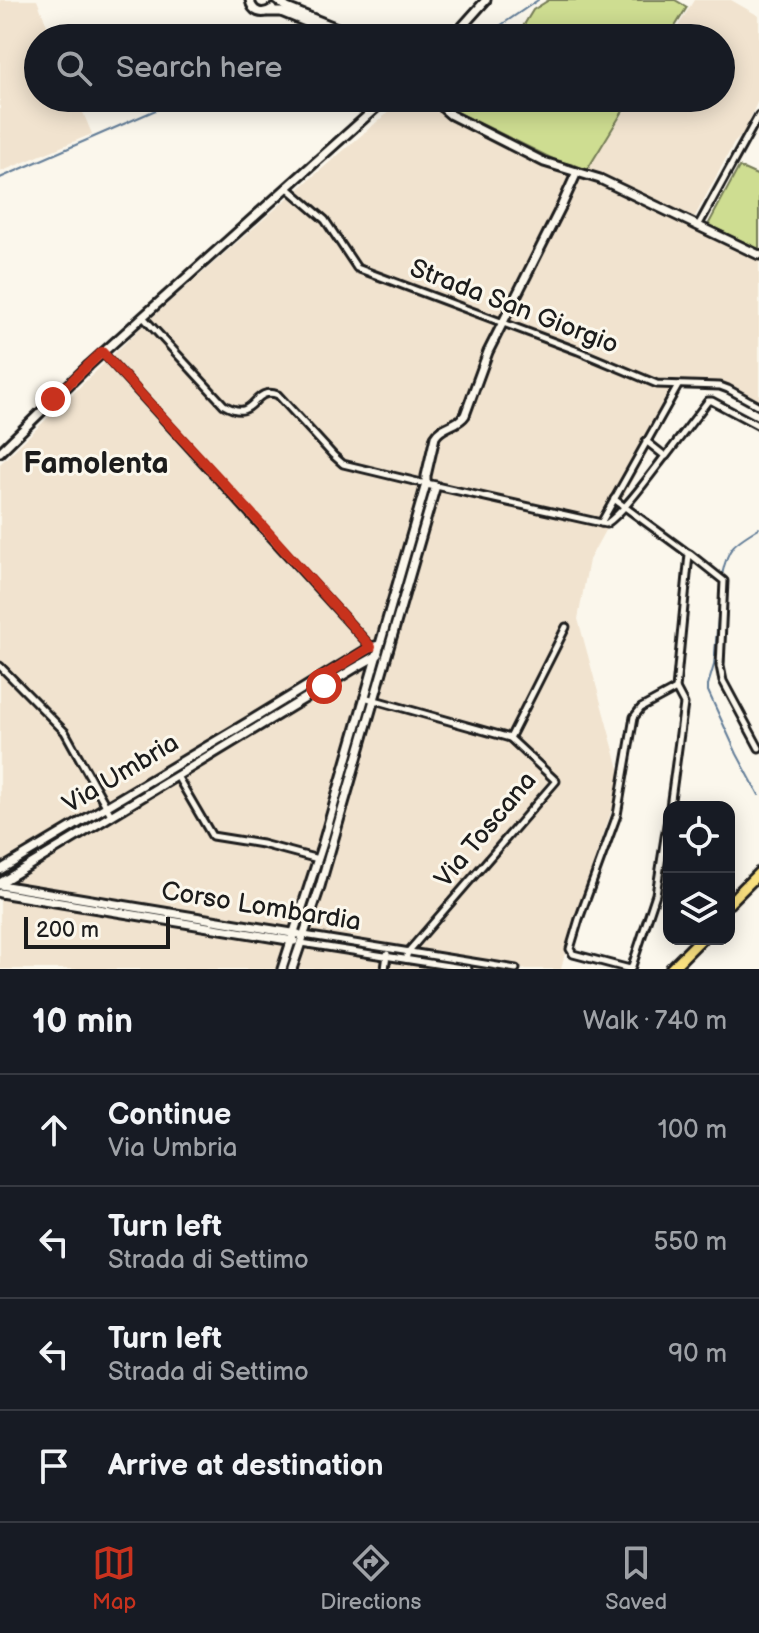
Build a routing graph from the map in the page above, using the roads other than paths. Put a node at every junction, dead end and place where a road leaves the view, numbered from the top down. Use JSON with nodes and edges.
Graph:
{"nodes":[{"id":1,"x":250,"y":0,"type":"edge"},
{"id":2,"x":276,"y":0,"type":"edge"},
{"id":3,"x":486,"y":0,"type":"edge"},
{"id":4,"x":268,"y":12,"type":"junction"},
{"id":5,"x":311,"y":24,"type":"edge"},
{"id":6,"x":327,"y":24,"type":"edge"},
{"id":7,"x":465,"y":24,"type":"edge"},
{"id":8,"x":372,"y":112,"type":"edge"},
{"id":9,"x":448,"y":112,"type":"edge"},
{"id":10,"x":759,"y":115,"type":"edge"},
{"id":11,"x":577,"y":172,"type":"junction"},
{"id":12,"x":288,"y":188,"type":"junction"},
{"id":13,"x":698,"y":226,"type":"junction"},
{"id":14,"x":759,"y":255,"type":"edge"},
{"id":15,"x":143,"y":317,"type":"junction"},
{"id":16,"x":503,"y":324,"type":"junction"},
{"id":17,"x":102,"y":352,"type":"junction"},
{"id":18,"x":678,"y":386,"type":"junction"},
{"id":19,"x":759,"y":406,"type":"edge"},
{"id":20,"x":759,"y":426,"type":"edge"},
{"id":21,"x":646,"y":441,"type":"junction"},
{"id":22,"x":0,"y":452,"type":"edge"},
{"id":23,"x":665,"y":456,"type":"junction"},
{"id":24,"x":426,"y":484,"type":"junction"},
{"id":25,"x":436,"y":486,"type":"junction"},
{"id":26,"x":614,"y":499,"type":"junction"},
{"id":27,"x":624,"y":506,"type":"junction"},
{"id":28,"x":601,"y":523,"type":"junction"},
{"id":29,"x":412,"y":535,"type":"junction"},
{"id":30,"x":421,"y":537,"type":"junction"},
{"id":31,"x":689,"y":554,"type":"junction"},
{"id":32,"x":566,"y":627,"type":"dead end"},
{"id":33,"x":375,"y":646,"type":"junction"},
{"id":34,"x":389,"y":649,"type":"junction"},
{"id":35,"x":376,"y":656,"type":"junction"},
{"id":36,"x":0,"y":666,"type":"edge"},
{"id":37,"x":322,"y":682,"type":"junction"},
{"id":38,"x":676,"y":689,"type":"junction"},
{"id":39,"x":364,"y":697,"type":"junction"},
{"id":40,"x":374,"y":700,"type":"junction"},
{"id":41,"x":510,"y":738,"type":"junction"},
{"id":42,"x":212,"y":748,"type":"junction"},
{"id":43,"x":759,"y":748,"type":"edge"},
{"id":44,"x":177,"y":775,"type":"junction"},
{"id":45,"x":670,"y":801,"type":"edge"},
{"id":46,"x":106,"y":806,"type":"junction"},
{"id":47,"x":330,"y":814,"type":"junction"},
{"id":48,"x":111,"y":815,"type":"junction"},
{"id":49,"x":340,"y":817,"type":"junction"},
{"id":50,"x":52,"y":839,"type":"junction"},
{"id":51,"x":58,"y":846,"type":"junction"},
{"id":52,"x":322,"y":846,"type":"junction"},
{"id":53,"x":331,"y":848,"type":"junction"},
{"id":54,"x":663,"y":849,"type":"edge"},
{"id":55,"x":318,"y":859,"type":"junction"},
{"id":56,"x":0,"y":870,"type":"edge"},
{"id":57,"x":759,"y":873,"type":"edge"},
{"id":58,"x":759,"y":881,"type":"edge"},
{"id":59,"x":0,"y":884,"type":"edge"},
{"id":60,"x":0,"y":893,"type":"edge"},
{"id":61,"x":45,"y":896,"type":"junction"},
{"id":62,"x":735,"y":897,"type":"edge"},
{"id":63,"x":735,"y":905,"type":"edge"},
{"id":64,"x":292,"y":937,"type":"junction"},
{"id":65,"x":303,"y":939,"type":"junction"},
{"id":66,"x":687,"y":945,"type":"edge"},
{"id":67,"x":695,"y":945,"type":"edge"},
{"id":68,"x":388,"y":948,"type":"junction"},
{"id":69,"x":408,"y":952,"type":"junction"},
{"id":70,"x":387,"y":956,"type":"junction"},
{"id":71,"x":406,"y":959,"type":"junction"},
{"id":72,"x":494,"y":967,"type":"edge"},
{"id":73,"x":282,"y":969,"type":"edge"},
{"id":74,"x":292,"y":969,"type":"edge"},
{"id":75,"x":385,"y":969,"type":"edge"},
{"id":76,"x":468,"y":969,"type":"edge"},
{"id":77,"x":516,"y":969,"type":"edge"},
{"id":78,"x":630,"y":969,"type":"edge"},
{"id":79,"x":663,"y":969,"type":"edge"},
{"id":80,"x":671,"y":969,"type":"edge"}],
"edges":[{"from":1,"to":4,"type":"street"},
{"from":2,"to":4,"type":"street"},
{"from":2,"to":6,"type":"street"},
{"from":3,"to":7,"type":"street"},
{"from":4,"to":5,"type":"street"},
{"from":8,"to":12,"type":"street"},
{"from":9,"to":11,"type":"street"},
{"from":10,"to":13,"type":"street"},
{"from":11,"to":13,"type":"street"},
{"from":11,"to":16,"type":"street"},
{"from":12,"to":15,"type":"street"},
{"from":12,"to":16,"type":"street","name":"Strada San Giorgio"},
{"from":13,"to":14,"type":"street"},
{"from":15,"to":17,"type":"street"},
{"from":15,"to":24,"type":"street"},
{"from":16,"to":18,"type":"street","name":"Strada San Giorgio"},
{"from":16,"to":24,"type":"street"},
{"from":17,"to":22,"type":"street"},
{"from":17,"to":33,"type":"street"},
{"from":18,"to":19,"type":"street","name":"Strada San Giorgio"},
{"from":18,"to":21,"type":"street"},
{"from":20,"to":23,"type":"street"},
{"from":21,"to":23,"type":"street"},
{"from":21,"to":26,"type":"street"},
{"from":23,"to":27,"type":"street"},
{"from":24,"to":25,"type":"street"},
{"from":24,"to":29,"type":"street"},
{"from":25,"to":28,"type":"street"},
{"from":25,"to":30,"type":"street"},
{"from":26,"to":27,"type":"street"},
{"from":26,"to":28,"type":"street"},
{"from":27,"to":28,"type":"street"},
{"from":27,"to":31,"type":"street"},
{"from":29,"to":30,"type":"street"},
{"from":29,"to":33,"type":"street"},
{"from":30,"to":34,"type":"street"},
{"from":31,"to":38,"type":"street"},
{"from":31,"to":43,"type":"street"},
{"from":32,"to":41,"type":"street"},
{"from":33,"to":34,"type":"street","name":"Via Umbria"},
{"from":33,"to":35,"type":"street"},
{"from":33,"to":37,"type":"street","name":"Via Umbria"},
{"from":34,"to":35,"type":"street","name":"Via Umbria"},
{"from":34,"to":40,"type":"street"},
{"from":35,"to":37,"type":"street","name":"Via Umbria"},
{"from":35,"to":39,"type":"street"},
{"from":36,"to":46,"type":"street"},
{"from":37,"to":42,"type":"street","name":"Via Umbria"},
{"from":38,"to":45,"type":"street"},
{"from":38,"to":78,"type":"street"},
{"from":39,"to":40,"type":"street","name":"Via Toscana"},
{"from":39,"to":47,"type":"street"},
{"from":40,"to":41,"type":"street","name":"Via Toscana"},
{"from":40,"to":49,"type":"street"},
{"from":41,"to":69,"type":"street","name":"Via Toscana"},
{"from":42,"to":44,"type":"street","name":"Via Umbria"},
{"from":42,"to":46,"type":"street","name":"Via Umbria"},
{"from":44,"to":48,"type":"street","name":"Via Umbria"},
{"from":44,"to":55,"type":"street","name":"Via Umbria"},
{"from":46,"to":48,"type":"street"},
{"from":46,"to":50,"type":"street","name":"Via Umbria"},
{"from":47,"to":49,"type":"street"},
{"from":47,"to":52,"type":"street"},
{"from":48,"to":51,"type":"street","name":"Via Umbria"},
{"from":49,"to":53,"type":"street"},
{"from":50,"to":51,"type":"street","name":"Via Umbria"},
{"from":50,"to":56,"type":"street","name":"Via Umbria"},
{"from":51,"to":59,"type":"street","name":"Via Umbria"},
{"from":52,"to":53,"type":"street"},
{"from":52,"to":55,"type":"street"},
{"from":53,"to":65,"type":"street"},
{"from":54,"to":78,"type":"street"},
{"from":55,"to":64,"type":"street"},
{"from":57,"to":62,"type":"highway"},
{"from":58,"to":63,"type":"highway"},
{"from":59,"to":61,"type":"street","name":"Corso Lombardia"},
{"from":60,"to":61,"type":"street","name":"Corso Lombardia"},
{"from":61,"to":64,"type":"street","name":"Corso Lombardia"},
{"from":64,"to":65,"type":"street","name":"Corso Lombardia"},
{"from":64,"to":73,"type":"street"},
{"from":65,"to":68,"type":"street","name":"Corso Lombardia"},
{"from":65,"to":70,"type":"street","name":"Corso Lombardia"},
{"from":65,"to":74,"type":"street"},
{"from":66,"to":79,"type":"highway"},
{"from":67,"to":80,"type":"highway"},
{"from":68,"to":69,"type":"street","name":"Corso Lombardia"},
{"from":68,"to":70,"type":"street"},
{"from":69,"to":71,"type":"street","name":"Via Toscana"},
{"from":69,"to":72,"type":"street","name":"Corso Lombardia"},
{"from":70,"to":71,"type":"street","name":"Corso Lombardia"},
{"from":70,"to":75,"type":"street"},
{"from":71,"to":76,"type":"street","name":"Corso Lombardia"},
{"from":72,"to":77,"type":"street","name":"Corso Lombardia"}]}
